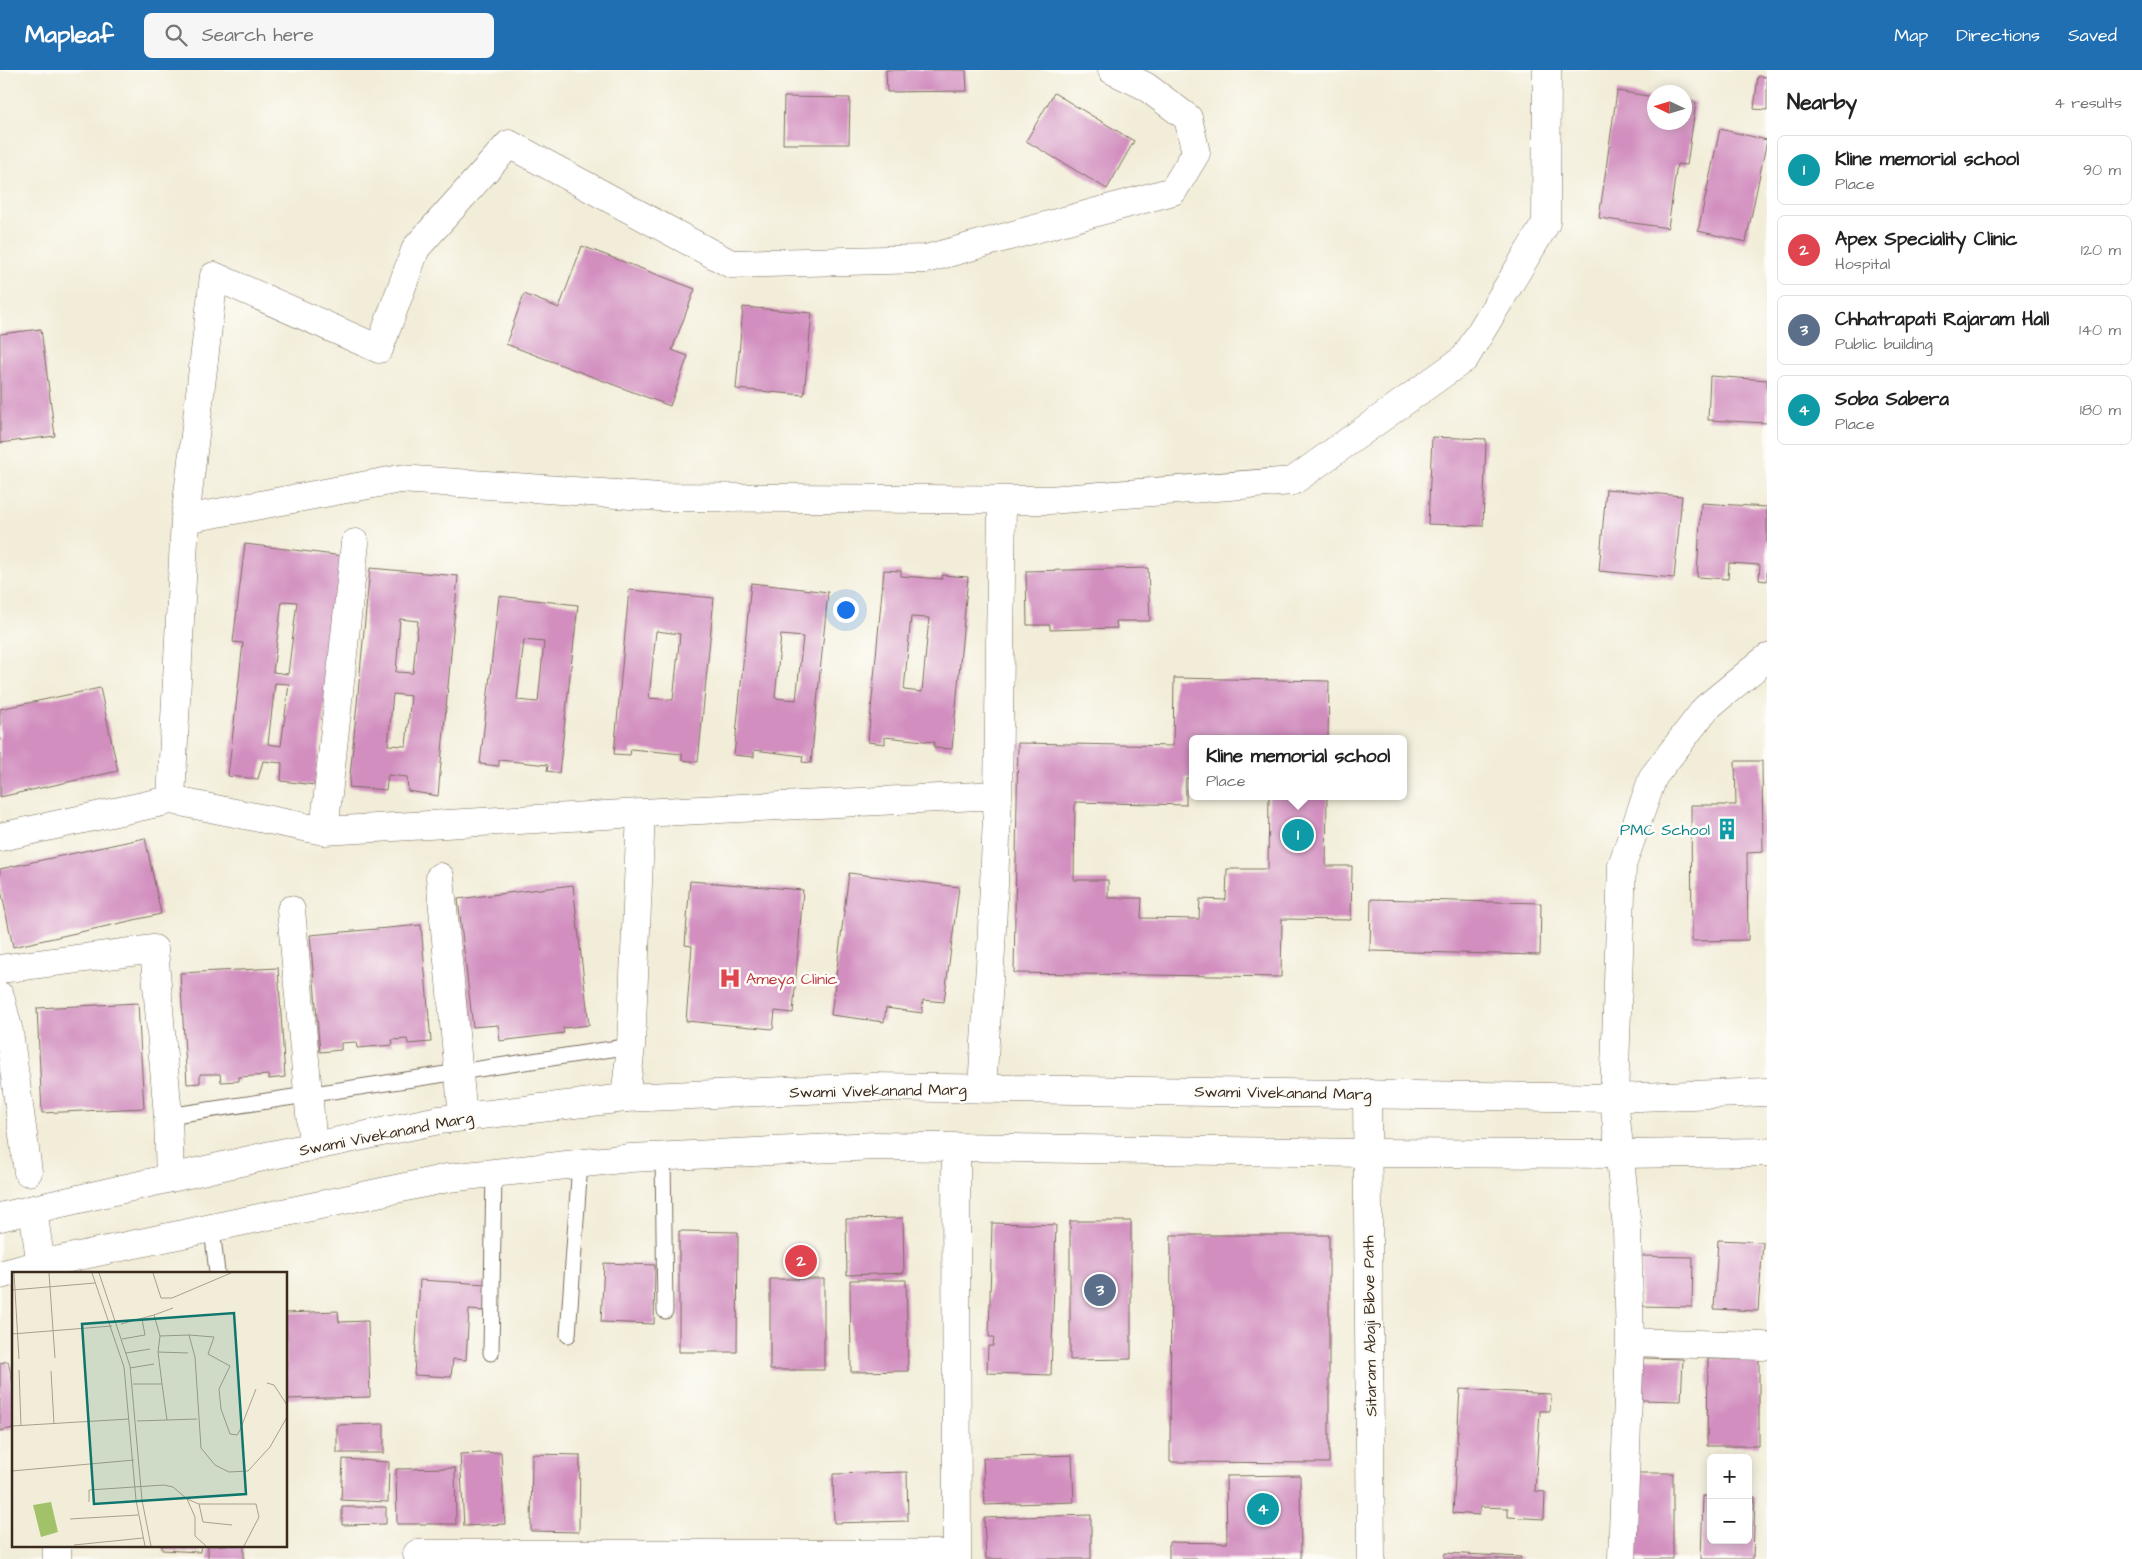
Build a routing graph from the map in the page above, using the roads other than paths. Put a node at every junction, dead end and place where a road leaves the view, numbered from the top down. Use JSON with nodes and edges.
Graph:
{"nodes":[{"id":1,"x":1112,"y":70,"type":"edge"},
{"id":2,"x":1547,"y":70,"type":"edge"},
{"id":3,"x":1002,"y":500,"type":"junction"},
{"id":4,"x":185,"y":519,"type":"junction"},
{"id":5,"x":355,"y":543,"type":"dead end"},
{"id":6,"x":1767,"y":658,"type":"edge"},
{"id":7,"x":998,"y":795,"type":"junction"},
{"id":8,"x":170,"y":800,"type":"junction"},
{"id":9,"x":641,"y":813,"type":"junction"},
{"id":10,"x":324,"y":831,"type":"junction"},
{"id":11,"x":0,"y":837,"type":"edge"},
{"id":12,"x":440,"y":876,"type":"dead end"},
{"id":13,"x":291,"y":910,"type":"dead end"},
{"id":14,"x":0,"y":969,"type":"edge"},
{"id":15,"x":0,"y":996,"type":"edge"},
{"id":16,"x":631,"y":1046,"type":"junction"},
{"id":17,"x":459,"y":1072,"type":"junction"},
{"id":18,"x":982,"y":1088,"type":"junction"},
{"id":19,"x":1767,"y":1092,"type":"edge"},
{"id":20,"x":1367,"y":1093,"type":"junction"},
{"id":21,"x":308,"y":1095,"type":"junction"},
{"id":22,"x":625,"y":1098,"type":"junction"},
{"id":23,"x":1614,"y":1098,"type":"junction"},
{"id":24,"x":168,"y":1116,"type":"junction"},
{"id":25,"x":464,"y":1117,"type":"junction"},
{"id":26,"x":313,"y":1146,"type":"junction"},
{"id":27,"x":956,"y":1148,"type":"junction"},
{"id":28,"x":1767,"y":1152,"type":"edge"},
{"id":29,"x":1367,"y":1153,"type":"junction"},
{"id":30,"x":1620,"y":1154,"type":"junction"},
{"id":31,"x":663,"y":1156,"type":"junction"},
{"id":32,"x":580,"y":1163,"type":"junction"},
{"id":33,"x":28,"y":1172,"type":"dead end"},
{"id":34,"x":494,"y":1172,"type":"junction"},
{"id":35,"x":170,"y":1178,"type":"junction"},
{"id":36,"x":33,"y":1208,"type":"junction"},
{"id":37,"x":0,"y":1217,"type":"edge"},
{"id":38,"x":212,"y":1228,"type":"junction"},
{"id":39,"x":41,"y":1268,"type":"edge"},
{"id":40,"x":18,"y":1272,"type":"edge"},
{"id":41,"x":217,"y":1272,"type":"edge"},
{"id":42,"x":665,"y":1311,"type":"dead end"},
{"id":43,"x":568,"y":1335,"type":"dead end"},
{"id":44,"x":1630,"y":1342,"type":"junction"},
{"id":45,"x":1763,"y":1346,"type":"dead end"},
{"id":46,"x":491,"y":1353,"type":"dead end"},
{"id":47,"x":57,"y":1546,"type":"edge"},
{"id":48,"x":417,"y":1554,"type":"dead end"},
{"id":49,"x":957,"y":1557,"type":"edge"},
{"id":50,"x":57,"y":1559,"type":"edge"},
{"id":51,"x":1371,"y":1559,"type":"edge"},
{"id":52,"x":1622,"y":1559,"type":"edge"}],
"edges":[{"from":1,"to":4,"type":"street"},
{"from":2,"to":3,"type":"street"},
{"from":3,"to":4,"type":"street"},
{"from":3,"to":7,"type":"street"},
{"from":4,"to":8,"type":"street"},
{"from":5,"to":10,"type":"street"},
{"from":6,"to":23,"type":"street"},
{"from":7,"to":9,"type":"street"},
{"from":7,"to":18,"type":"street"},
{"from":8,"to":10,"type":"street"},
{"from":8,"to":11,"type":"street"},
{"from":9,"to":10,"type":"street"},
{"from":9,"to":16,"type":"street"},
{"from":12,"to":17,"type":"street"},
{"from":13,"to":21,"type":"street"},
{"from":14,"to":24,"type":"street"},
{"from":15,"to":33,"type":"street"},
{"from":16,"to":17,"type":"lane"},
{"from":16,"to":22,"type":"street"},
{"from":17,"to":21,"type":"lane"},
{"from":17,"to":25,"type":"street"},
{"from":18,"to":20,"type":"street","name":"Swami Vivekanand Marg"},
{"from":18,"to":22,"type":"street","name":"Swami Vivekanand Marg"},
{"from":19,"to":23,"type":"street","name":"Swami Vivekanand Marg"},
{"from":20,"to":23,"type":"street","name":"Swami Vivekanand Marg"},
{"from":20,"to":29,"type":"street","name":"Sitaram Abaji Bibve Path"},
{"from":21,"to":24,"type":"lane"},
{"from":21,"to":26,"type":"street"},
{"from":22,"to":25,"type":"street","name":"Swami Vivekanand Marg"},
{"from":23,"to":30,"type":"street"},
{"from":24,"to":35,"type":"street"},
{"from":25,"to":26,"type":"street","name":"Swami Vivekanand Marg"},
{"from":26,"to":35,"type":"street","name":"Swami Vivekanand Marg"},
{"from":27,"to":29,"type":"street"},
{"from":27,"to":31,"type":"street"},
{"from":27,"to":49,"type":"street"},
{"from":28,"to":30,"type":"street"},
{"from":29,"to":30,"type":"street"},
{"from":29,"to":51,"type":"street","name":"Sitaram Abaji Bibve Path"},
{"from":30,"to":44,"type":"street"},
{"from":31,"to":32,"type":"street"},
{"from":31,"to":42,"type":"lane"},
{"from":32,"to":34,"type":"street"},
{"from":32,"to":43,"type":"lane"},
{"from":34,"to":38,"type":"street"},
{"from":34,"to":46,"type":"lane"},
{"from":35,"to":36,"type":"street","name":"Swami Vivekanand Marg"},
{"from":36,"to":37,"type":"street","name":"Swami Vivekanand Marg"},
{"from":36,"to":39,"type":"street"},
{"from":38,"to":39,"type":"street"},
{"from":38,"to":41,"type":"lane"},
{"from":39,"to":40,"type":"street"},
{"from":44,"to":45,"type":"street"},
{"from":44,"to":52,"type":"street"},
{"from":47,"to":50,"type":"street"},
{"from":48,"to":49,"type":"street"}]}
